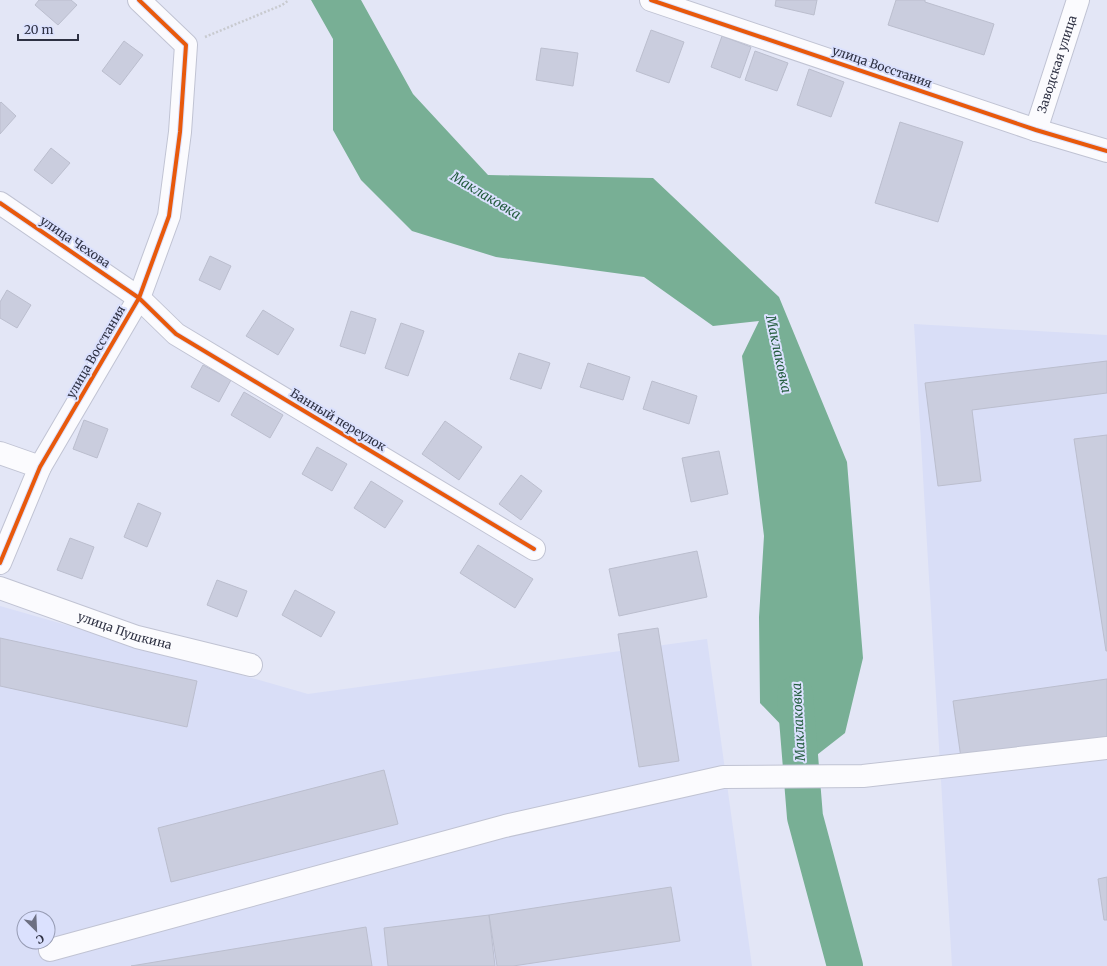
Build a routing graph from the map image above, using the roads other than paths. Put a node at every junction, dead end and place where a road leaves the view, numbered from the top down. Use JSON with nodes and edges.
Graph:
{"nodes":[{"id":1,"x":139,"y":0,"type":"edge"},
{"id":2,"x":651,"y":0,"type":"edge"},
{"id":3,"x":1078,"y":0,"type":"edge"},
{"id":4,"x":1036,"y":130,"type":"junction"},
{"id":5,"x":1107,"y":151,"type":"edge"},
{"id":6,"x":0,"y":203,"type":"edge"},
{"id":7,"x":139,"y":298,"type":"junction"},
{"id":8,"x":0,"y":453,"type":"edge"},
{"id":9,"x":40,"y":467,"type":"junction"},
{"id":10,"x":534,"y":549,"type":"dead end"},
{"id":11,"x":0,"y":563,"type":"edge"},
{"id":12,"x":0,"y":588,"type":"edge"},
{"id":13,"x":252,"y":665,"type":"dead end"},
{"id":14,"x":1107,"y":748,"type":"edge"},
{"id":15,"x":56,"y":948,"type":"edge"}],
"edges":[{"from":1,"to":7,"type":"street","name":"улица Восстания"},
{"from":2,"to":4,"type":"street","name":"улица Восстания"},
{"from":3,"to":4,"type":"street","name":"Заводская улица"},
{"from":4,"to":5,"type":"street","name":"улица Восстания"},
{"from":6,"to":7,"type":"street","name":"улица Чехова"},
{"from":7,"to":9,"type":"street","name":"улица Восстания"},
{"from":7,"to":10,"type":"street","name":"Банный переулок"},
{"from":8,"to":9,"type":"street"},
{"from":9,"to":11,"type":"street","name":"улица Восстания"},
{"from":12,"to":13,"type":"street","name":"улица Пушкина"},
{"from":14,"to":15,"type":"street"}]}
